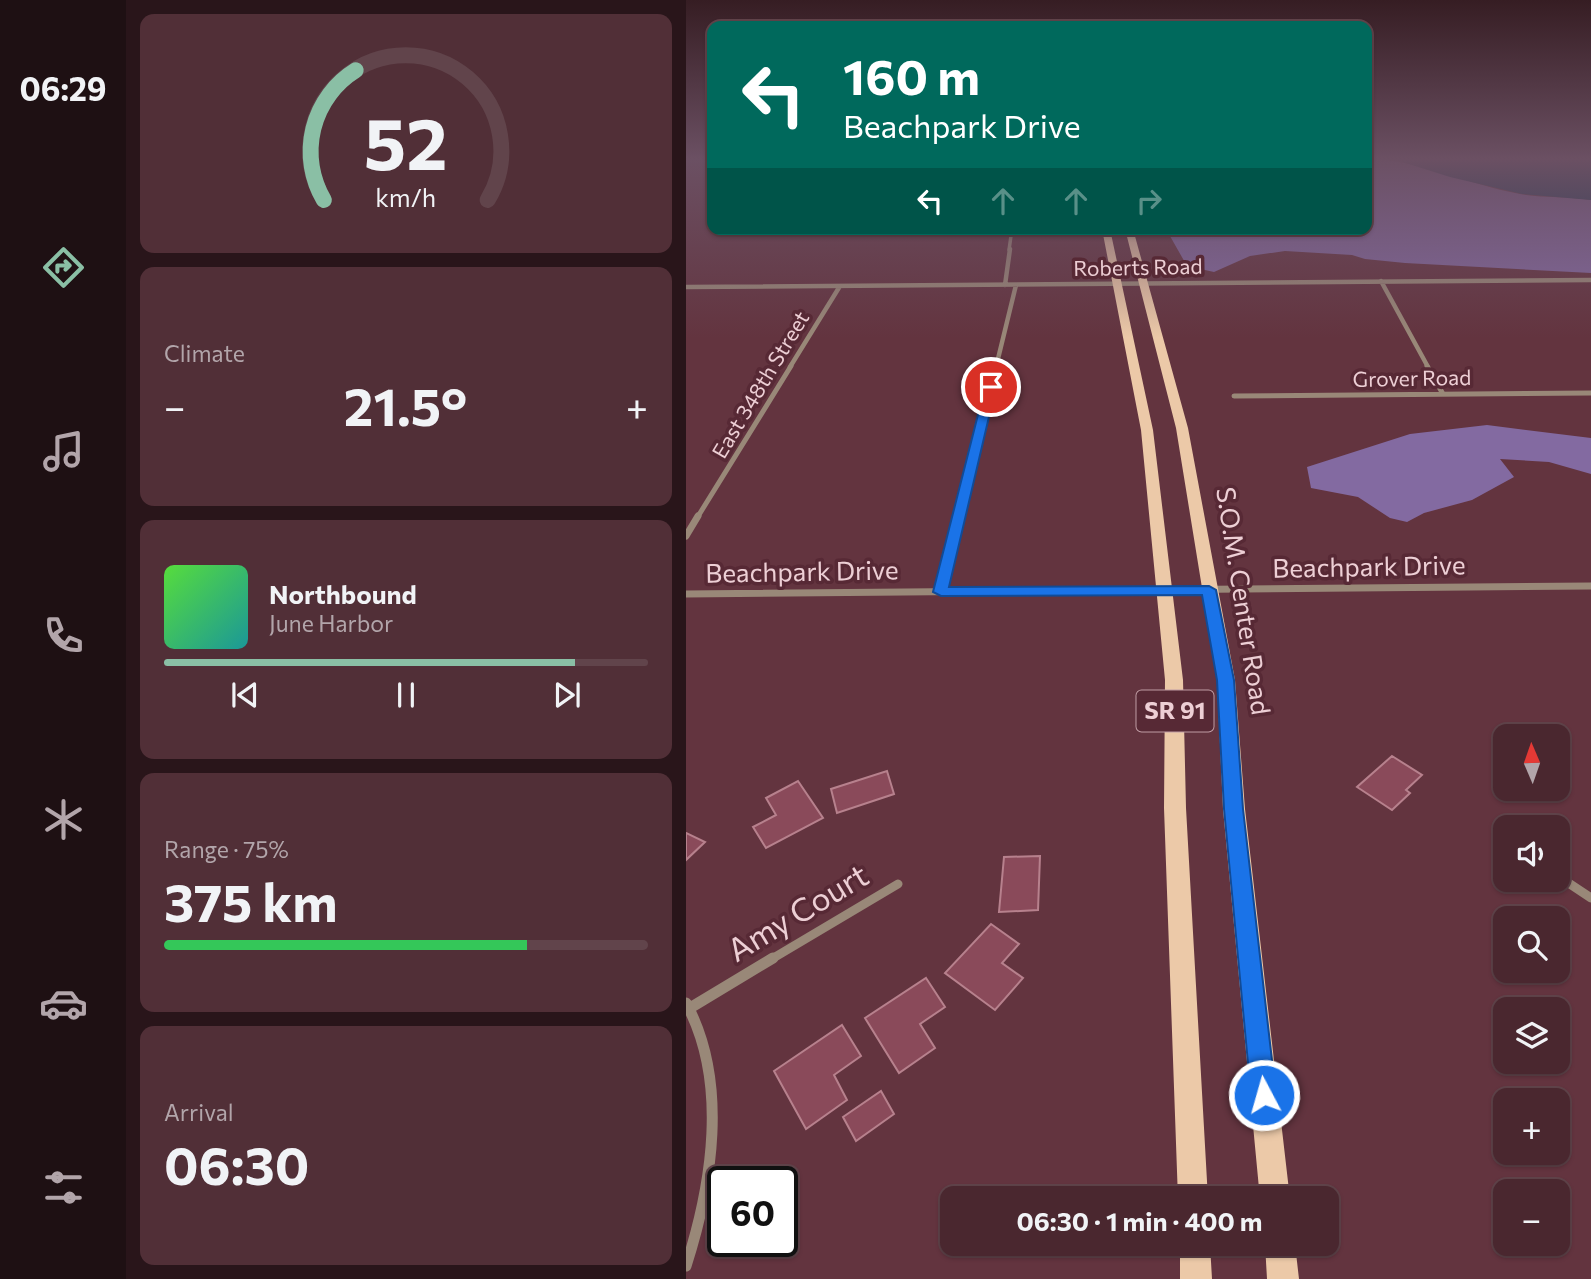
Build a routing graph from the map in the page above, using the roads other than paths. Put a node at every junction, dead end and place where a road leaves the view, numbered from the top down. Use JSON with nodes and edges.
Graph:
{"nodes":[{"id":1,"x":1011,"y":235,"type":"edge"},
{"id":2,"x":1107,"y":235,"type":"edge"},
{"id":3,"x":1131,"y":235,"type":"edge"},
{"id":4,"x":1381,"y":281,"type":"junction"},
{"id":5,"x":1591,"y":281,"type":"edge"},
{"id":6,"x":1145,"y":283,"type":"junction"},
{"id":7,"x":1118,"y":284,"type":"junction"},
{"id":8,"x":1005,"y":285,"type":"junction"},
{"id":9,"x":1016,"y":285,"type":"junction"},
{"id":10,"x":686,"y":286,"type":"edge"},
{"id":11,"x":840,"y":286,"type":"junction"},
{"id":12,"x":1591,"y":393,"type":"edge"},
{"id":13,"x":1443,"y":394,"type":"junction"},
{"id":14,"x":1234,"y":397,"type":"dead end"},
{"id":15,"x":686,"y":536,"type":"edge"},
{"id":16,"x":1591,"y":586,"type":"edge"},
{"id":17,"x":1209,"y":590,"type":"junction"},
{"id":18,"x":941,"y":592,"type":"junction"},
{"id":19,"x":1163,"y":592,"type":"junction"},
{"id":20,"x":686,"y":594,"type":"edge"},
{"id":21,"x":898,"y":884,"type":"dead end"},
{"id":22,"x":1570,"y":884,"type":"edge"},
{"id":23,"x":1591,"y":898,"type":"edge"},
{"id":24,"x":688,"y":1005,"type":"edge"},
{"id":25,"x":1191,"y":1186,"type":"edge"},
{"id":26,"x":1274,"y":1186,"type":"edge"},
{"id":27,"x":1195,"y":1256,"type":"edge"},
{"id":28,"x":1281,"y":1256,"type":"edge"},
{"id":29,"x":686,"y":1266,"type":"edge"},
{"id":30,"x":1196,"y":1279,"type":"edge"},
{"id":31,"x":1283,"y":1279,"type":"edge"}],
"edges":[{"from":1,"to":8,"type":"street"},
{"from":2,"to":7,"type":"main road","number":"SR 91"},
{"from":3,"to":6,"type":"main road","name":"S.O.M. Center Road","number":"SR 91"},
{"from":4,"to":5,"type":"street","name":"Roberts Road"},
{"from":4,"to":6,"type":"street","name":"Roberts Road"},
{"from":4,"to":13,"type":"street"},
{"from":6,"to":7,"type":"street","name":"Roberts Road"},
{"from":6,"to":17,"type":"main road","name":"S.O.M. Center Road","number":"SR 91"},
{"from":7,"to":9,"type":"street","name":"Roberts Road"},
{"from":7,"to":19,"type":"main road","number":"SR 91"},
{"from":8,"to":9,"type":"street","name":"Roberts Road"},
{"from":8,"to":11,"type":"street","name":"Roberts Road"},
{"from":9,"to":18,"type":"street"},
{"from":10,"to":11,"type":"street","name":"Roberts Road"},
{"from":11,"to":15,"type":"street","name":"East 348th Street"},
{"from":12,"to":13,"type":"street","name":"Grover Road"},
{"from":13,"to":14,"type":"street","name":"Grover Road"},
{"from":16,"to":17,"type":"street","name":"Beachpark Drive"},
{"from":17,"to":19,"type":"street","name":"Beachpark Drive"},
{"from":17,"to":26,"type":"main road","name":"S.O.M. Center Road","number":"SR 91"},
{"from":18,"to":19,"type":"street","name":"Beachpark Drive"},
{"from":18,"to":20,"type":"street","name":"Beachpark Drive"},
{"from":19,"to":25,"type":"main road","number":"SR 91"},
{"from":21,"to":24,"type":"street","name":"Amy Court"},
{"from":22,"to":23,"type":"street"},
{"from":24,"to":29,"type":"street"},
{"from":27,"to":30,"type":"main road"},
{"from":28,"to":31,"type":"main road"}]}
